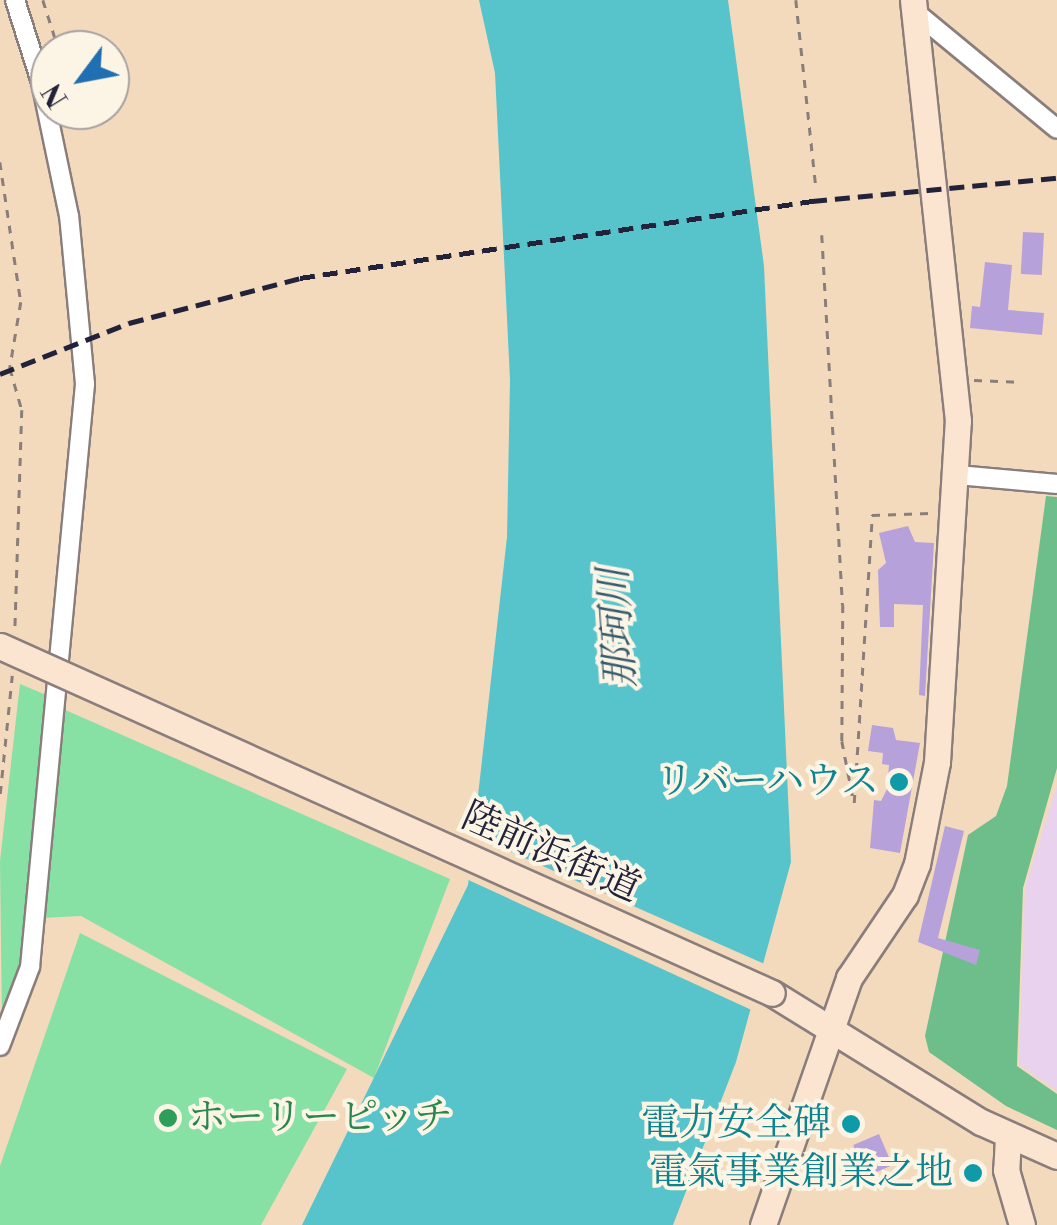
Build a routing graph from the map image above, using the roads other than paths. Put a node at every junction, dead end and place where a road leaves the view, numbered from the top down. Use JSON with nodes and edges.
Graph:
{"nodes":[{"id":1,"x":15,"y":0,"type":"edge"},
{"id":2,"x":914,"y":6,"type":"edge"},
{"id":3,"x":1057,"y":128,"type":"edge"},
{"id":4,"x":958,"y":475,"type":"junction"},
{"id":5,"x":1057,"y":484,"type":"edge"},
{"id":6,"x":9,"y":649,"type":"edge"},
{"id":7,"x":832,"y":1024,"type":"junction"},
{"id":8,"x":0,"y":1046,"type":"edge"},
{"id":9,"x":1008,"y":1137,"type":"junction"},
{"id":10,"x":1057,"y":1156,"type":"edge"},
{"id":11,"x":762,"y":1225,"type":"edge"},
{"id":12,"x":1022,"y":1225,"type":"edge"}],
"edges":[{"from":1,"to":8,"type":"street"},
{"from":2,"to":3,"type":"street"},
{"from":2,"to":4,"type":"street"},
{"from":4,"to":5,"type":"street"},
{"from":4,"to":7,"type":"street"},
{"from":6,"to":7,"type":"street","name":"陸前浜街道","bridge":true},
{"from":7,"to":9,"type":"street","name":"陸前浜街道"},
{"from":7,"to":11,"type":"street"},
{"from":9,"to":10,"type":"street","name":"陸前浜街道"},
{"from":9,"to":12,"type":"street"}]}
